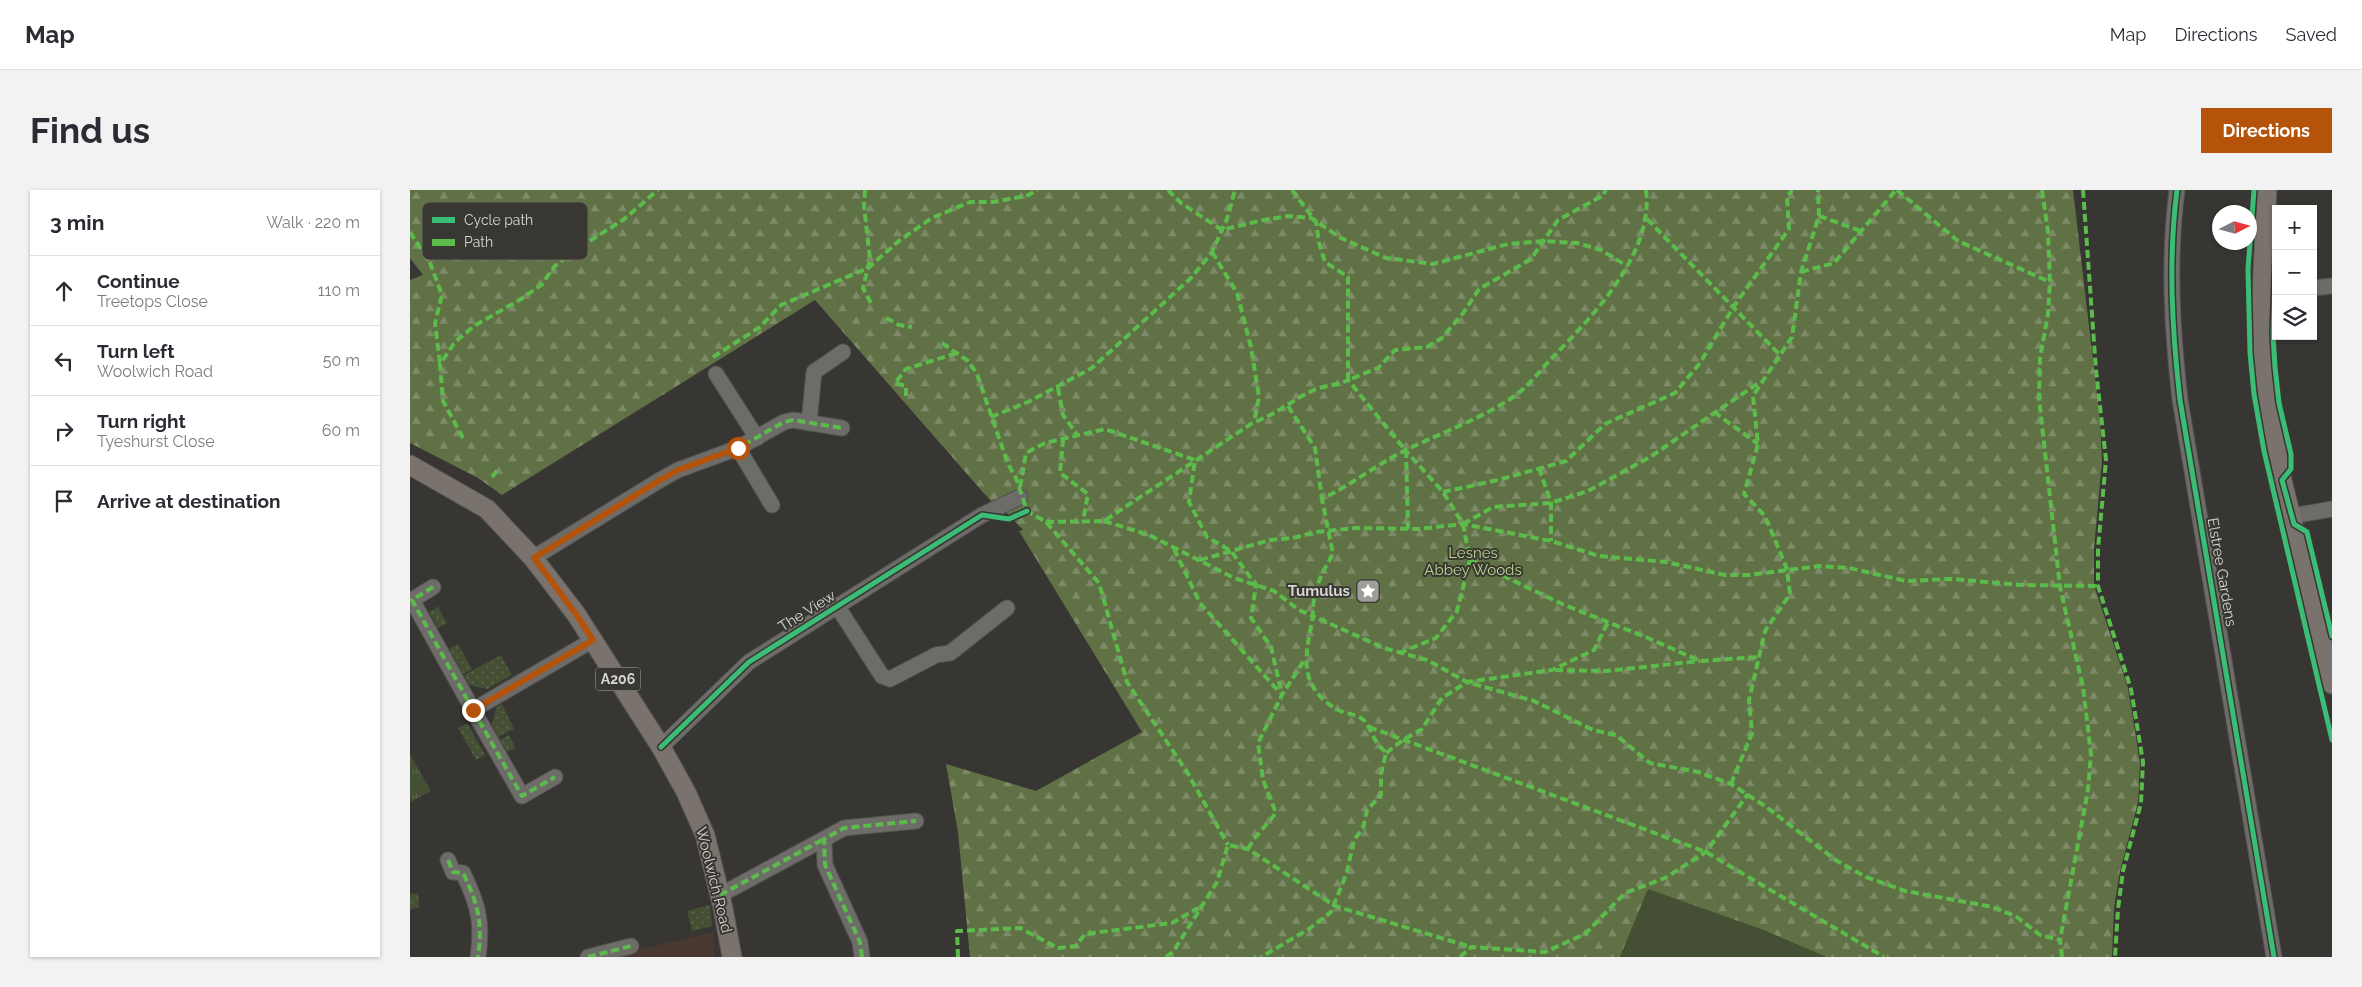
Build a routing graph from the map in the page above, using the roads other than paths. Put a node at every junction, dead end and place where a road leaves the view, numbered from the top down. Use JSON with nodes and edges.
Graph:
{"nodes":[{"id":1,"x":2177,"y":190,"type":"edge"},
{"id":2,"x":2267,"y":190,"type":"edge"},
{"id":3,"x":2332,"y":286,"type":"edge"},
{"id":4,"x":2317,"y":288,"type":"edge"},
{"id":5,"x":843,"y":352,"type":"dead end"},
{"id":6,"x":716,"y":374,"type":"dead end"},
{"id":7,"x":810,"y":423,"type":"junction"},
{"id":8,"x":842,"y":428,"type":"dead end"},
{"id":9,"x":757,"y":438,"type":"junction"},
{"id":10,"x":738,"y":448,"type":"junction"},
{"id":11,"x":410,"y":465,"type":"edge"},
{"id":12,"x":1020,"y":497,"type":"dead end"},
{"id":13,"x":772,"y":506,"type":"dead end"},
{"id":14,"x":2332,"y":509,"type":"edge"},
{"id":15,"x":2292,"y":516,"type":"junction"},
{"id":16,"x":534,"y":558,"type":"junction"},
{"id":17,"x":433,"y":588,"type":"dead end"},
{"id":18,"x":411,"y":600,"type":"edge"},
{"id":19,"x":837,"y":606,"type":"junction"},
{"id":20,"x":1007,"y":608,"type":"dead end"},
{"id":21,"x":593,"y":640,"type":"junction"},
{"id":22,"x":2332,"y":684,"type":"edge"},
{"id":23,"x":473,"y":710,"type":"junction"},
{"id":24,"x":661,"y":747,"type":"junction"},
{"id":25,"x":555,"y":777,"type":"dead end"},
{"id":26,"x":916,"y":821,"type":"dead end"},
{"id":27,"x":824,"y":839,"type":"junction"},
{"id":28,"x":448,"y":860,"type":"dead end"},
{"id":29,"x":720,"y":895,"type":"junction"},
{"id":30,"x":631,"y":946,"type":"dead end"},
{"id":31,"x":861,"y":950,"type":"edge"},
{"id":32,"x":478,"y":957,"type":"edge"},
{"id":33,"x":588,"y":957,"type":"edge"},
{"id":34,"x":732,"y":957,"type":"edge"},
{"id":35,"x":2274,"y":957,"type":"edge"}],
"edges":[{"from":1,"to":35,"type":"street","name":"Elstree Gardens"},
{"from":2,"to":15,"type":"main road"},
{"from":3,"to":4,"type":"street"},
{"from":5,"to":7,"type":"street"},
{"from":6,"to":9,"type":"street"},
{"from":7,"to":8,"type":"street"},
{"from":7,"to":9,"type":"street"},
{"from":9,"to":10,"type":"street"},
{"from":10,"to":13,"type":"street"},
{"from":10,"to":16,"type":"street"},
{"from":11,"to":16,"type":"main road","name":"Woolwich Road","number":"A206"},
{"from":12,"to":19,"type":"street","name":"The View"},
{"from":14,"to":15,"type":"street"},
{"from":15,"to":22,"type":"main road"},
{"from":16,"to":21,"type":"main road","name":"Woolwich Road","number":"A206"},
{"from":17,"to":18,"type":"street"},
{"from":18,"to":23,"type":"street"},
{"from":19,"to":20,"type":"street"},
{"from":19,"to":24,"type":"street","name":"The View"},
{"from":21,"to":23,"type":"street"},
{"from":21,"to":24,"type":"main road","name":"Woolwich Road","number":"A206"},
{"from":23,"to":25,"type":"street"},
{"from":24,"to":29,"type":"main road","name":"Woolwich Road","number":"A206"},
{"from":26,"to":27,"type":"street"},
{"from":27,"to":29,"type":"street"},
{"from":27,"to":31,"type":"street"},
{"from":28,"to":32,"type":"street"},
{"from":29,"to":34,"type":"main road","name":"Woolwich Road","number":"A206"},
{"from":30,"to":33,"type":"street"}]}
